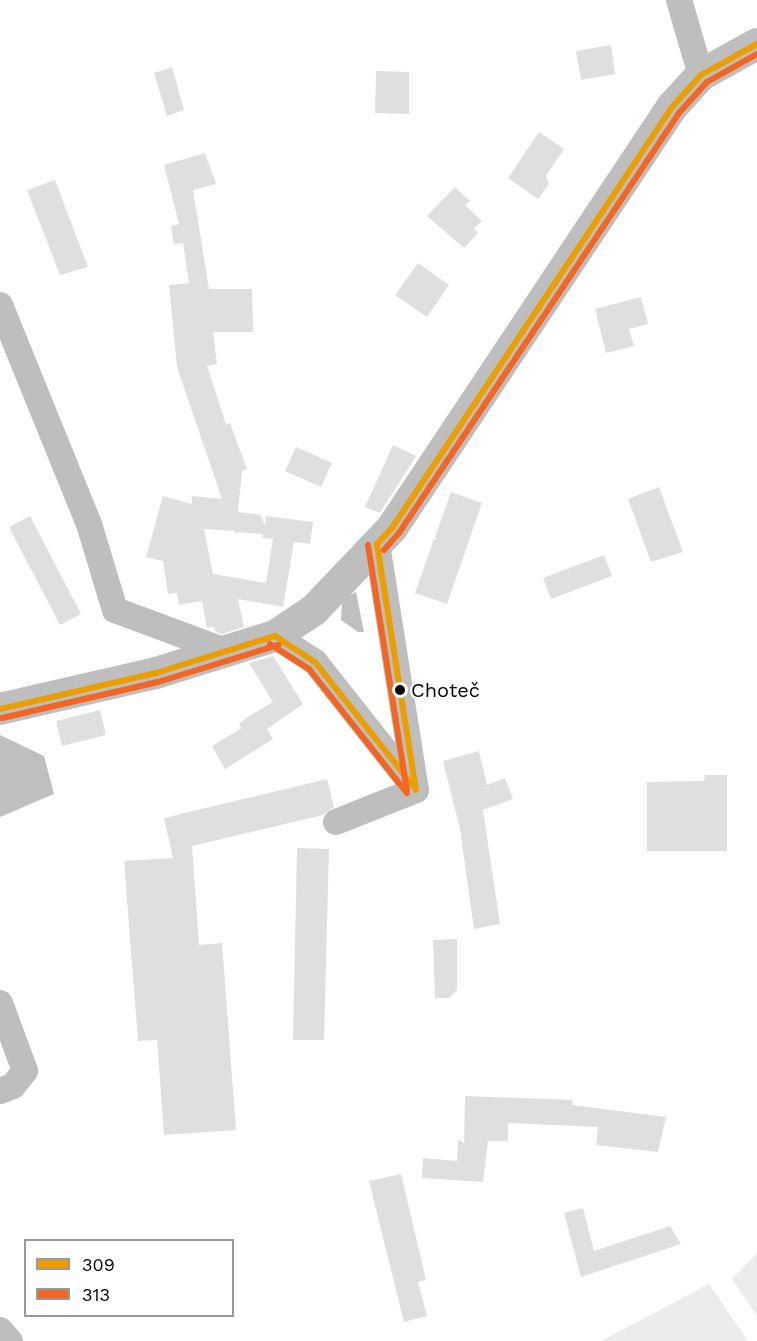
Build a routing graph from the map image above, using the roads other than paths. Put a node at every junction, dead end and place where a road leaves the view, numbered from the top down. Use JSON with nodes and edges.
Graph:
{"nodes":[{"id":1,"x":679,"y":0,"type":"edge"},
{"id":2,"x":757,"y":44,"type":"edge"},
{"id":3,"x":701,"y":75,"type":"junction"},
{"id":4,"x":0,"y":306,"type":"edge"},
{"id":5,"x":377,"y":543,"type":"junction"},
{"id":6,"x":274,"y":636,"type":"junction"},
{"id":7,"x":225,"y":651,"type":"junction"},
{"id":8,"x":0,"y":709,"type":"edge"},
{"id":9,"x":416,"y":790,"type":"junction"},
{"id":10,"x":336,"y":822,"type":"dead end"},
{"id":11,"x":0,"y":1003,"type":"edge"},
{"id":12,"x":0,"y":1091,"type":"edge"},
{"id":13,"x":0,"y":1330,"type":"edge"},
{"id":14,"x":10,"y":1341,"type":"edge"}],
"edges":[{"from":1,"to":3,"type":"street"},
{"from":2,"to":3,"type":"street"},
{"from":3,"to":5,"type":"street"},
{"from":4,"to":7,"type":"street"},
{"from":5,"to":6,"type":"street"},
{"from":5,"to":9,"type":"street"},
{"from":6,"to":7,"type":"street"},
{"from":6,"to":9,"type":"street"},
{"from":7,"to":8,"type":"street"},
{"from":9,"to":10,"type":"street"},
{"from":11,"to":12,"type":"street"},
{"from":13,"to":14,"type":"street"}]}
